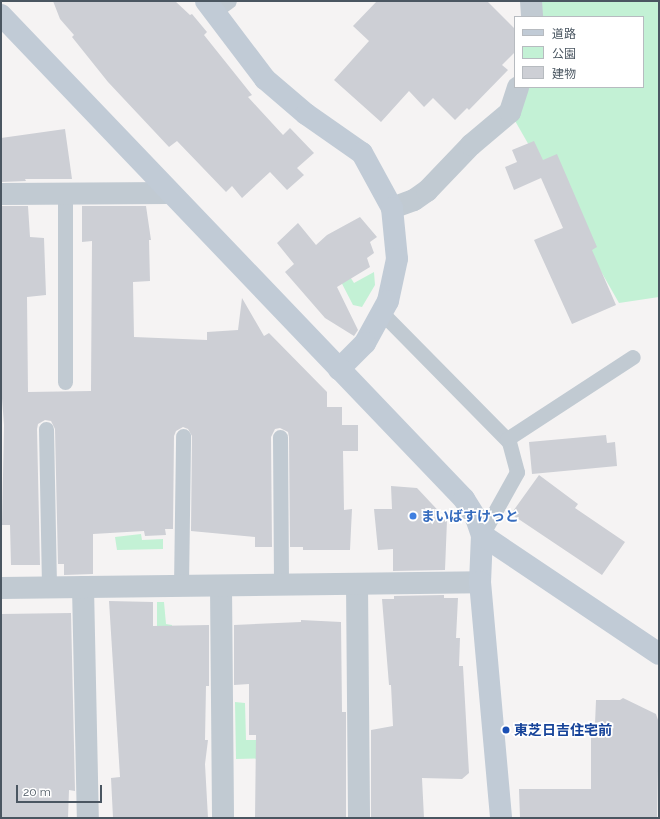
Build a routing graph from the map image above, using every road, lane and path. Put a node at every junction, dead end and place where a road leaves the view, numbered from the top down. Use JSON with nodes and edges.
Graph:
{"nodes":[{"id":1,"x":531,"y":1,"type":"edge"},
{"id":2,"x":217,"y":4,"type":"edge"},
{"id":3,"x":1,"y":15,"type":"edge"},
{"id":4,"x":532,"y":16,"type":"edge"},
{"id":5,"x":518,"y":88,"type":"edge"},
{"id":6,"x":65,"y":193,"type":"junction"},
{"id":7,"x":170,"y":193,"type":"junction"},
{"id":8,"x":1,"y":194,"type":"edge"},
{"id":9,"x":392,"y":208,"type":"junction"},
{"id":10,"x":382,"y":313,"type":"junction"},
{"id":11,"x":633,"y":357,"type":"dead end"},
{"id":12,"x":339,"y":369,"type":"junction"},
{"id":13,"x":65,"y":382,"type":"dead end"},
{"id":14,"x":46,"y":429,"type":"dead end"},
{"id":15,"x":183,"y":436,"type":"dead end"},
{"id":16,"x":280,"y":437,"type":"dead end"},
{"id":17,"x":507,"y":439,"type":"junction"},
{"id":18,"x":482,"y":535,"type":"junction"},
{"id":19,"x":480,"y":582,"type":"junction"},
{"id":20,"x":357,"y":584,"type":"junction"},
{"id":21,"x":281,"y":585,"type":"junction"},
{"id":22,"x":182,"y":586,"type":"junction"},
{"id":23,"x":221,"y":586,"type":"junction"},
{"id":24,"x":49,"y":587,"type":"junction"},
{"id":25,"x":83,"y":587,"type":"junction"},
{"id":26,"x":1,"y":588,"type":"edge"},
{"id":27,"x":659,"y":654,"type":"edge"},
{"id":28,"x":88,"y":818,"type":"edge"},
{"id":29,"x":223,"y":818,"type":"edge"},
{"id":30,"x":359,"y":818,"type":"edge"},
{"id":31,"x":501,"y":818,"type":"edge"}],
"edges":[{"from":1,"to":4,"type":"street"},
{"from":2,"to":9,"type":"street"},
{"from":3,"to":7,"type":"street"},
{"from":5,"to":9,"type":"street"},
{"from":6,"to":7,"type":"street"},
{"from":6,"to":8,"type":"street"},
{"from":6,"to":13,"type":"lane"},
{"from":7,"to":12,"type":"street"},
{"from":9,"to":10,"type":"street"},
{"from":10,"to":12,"type":"street"},
{"from":10,"to":17,"type":"lane"},
{"from":11,"to":17,"type":"lane"},
{"from":12,"to":18,"type":"street"},
{"from":14,"to":24,"type":"lane"},
{"from":15,"to":22,"type":"lane"},
{"from":16,"to":21,"type":"lane"},
{"from":17,"to":18,"type":"lane"},
{"from":18,"to":19,"type":"street"},
{"from":18,"to":27,"type":"street"},
{"from":19,"to":20,"type":"street"},
{"from":19,"to":31,"type":"street"},
{"from":20,"to":21,"type":"street"},
{"from":20,"to":30,"type":"street"},
{"from":21,"to":23,"type":"street"},
{"from":22,"to":23,"type":"street"},
{"from":22,"to":25,"type":"street"},
{"from":23,"to":29,"type":"street"},
{"from":24,"to":25,"type":"street"},
{"from":24,"to":26,"type":"street"},
{"from":25,"to":28,"type":"street"}]}
